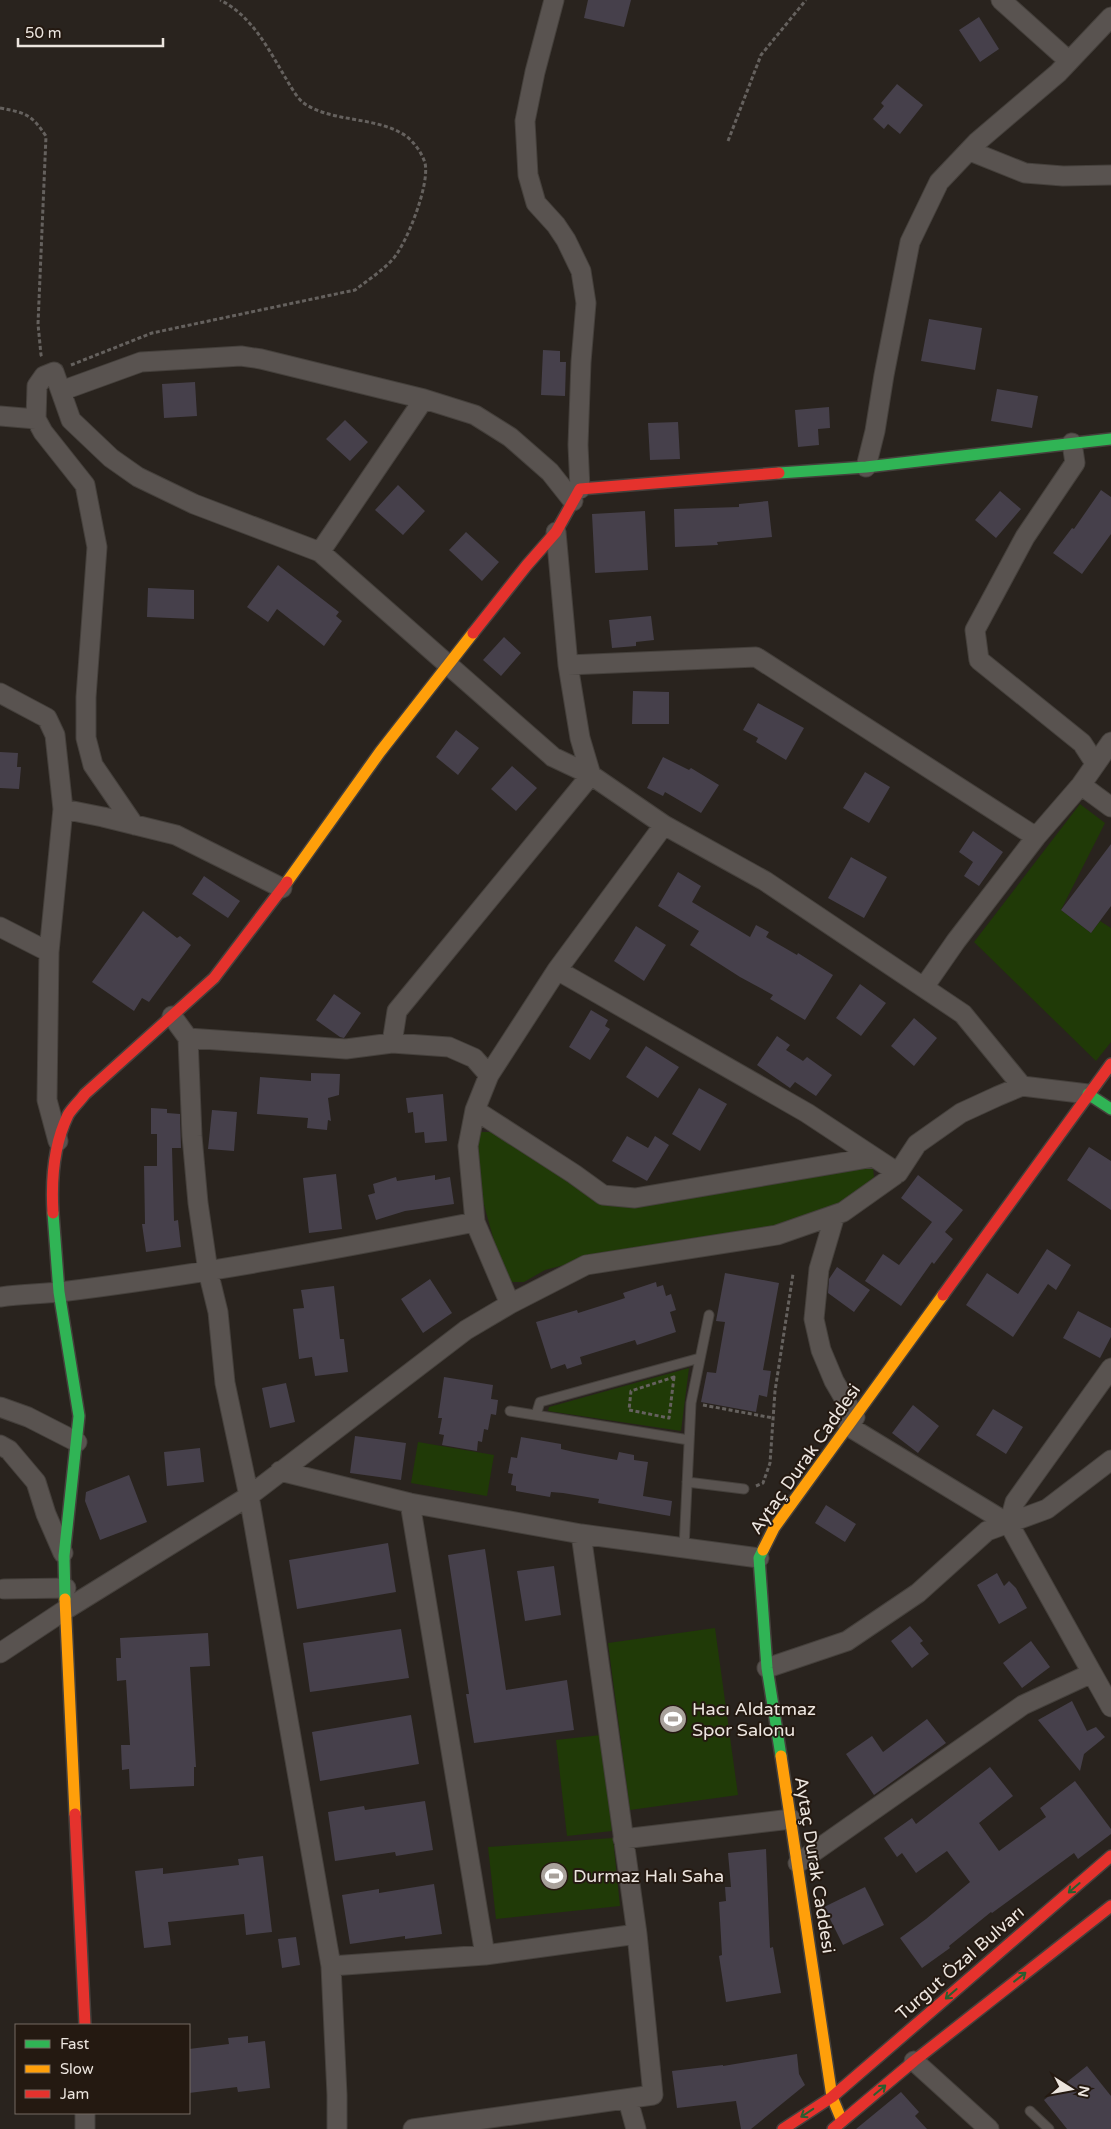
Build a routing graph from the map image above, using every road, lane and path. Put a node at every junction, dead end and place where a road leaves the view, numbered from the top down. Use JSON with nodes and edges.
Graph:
{"nodes":[{"id":1,"x":220,"y":0,"type":"edge"},
{"id":2,"x":554,"y":0,"type":"edge"},
{"id":3,"x":806,"y":0,"type":"edge"},
{"id":4,"x":1001,"y":0,"type":"edge"},
{"id":5,"x":1111,"y":17,"type":"edge"},
{"id":6,"x":1069,"y":61,"type":"junction"},
{"id":7,"x":0,"y":108,"type":"edge"},
{"id":8,"x":728,"y":141,"type":"dead end"},
{"id":9,"x":970,"y":151,"type":"junction"},
{"id":10,"x":1111,"y":175,"type":"edge"},
{"id":11,"x":54,"y":372,"type":"junction"},
{"id":12,"x":61,"y":391,"type":"junction"},
{"id":13,"x":424,"y":399,"type":"junction"},
{"id":14,"x":0,"y":416,"type":"edge"},
{"id":15,"x":36,"y":419,"type":"junction"},
{"id":16,"x":1111,"y":439,"type":"edge"},
{"id":17,"x":1072,"y":443,"type":"junction"},
{"id":18,"x":866,"y":467,"type":"junction"},
{"id":19,"x":576,"y":495,"type":"junction"},
{"id":20,"x":556,"y":532,"type":"junction"},
{"id":21,"x":320,"y":552,"type":"junction"},
{"id":22,"x":448,"y":665,"type":"junction"},
{"id":23,"x":568,"y":665,"type":"junction"},
{"id":24,"x":0,"y":693,"type":"edge"},
{"id":25,"x":1111,"y":742,"type":"edge"},
{"id":26,"x":1095,"y":762,"type":"junction"},
{"id":27,"x":591,"y":774,"type":"junction"},
{"id":28,"x":1081,"y":785,"type":"junction"},
{"id":29,"x":1111,"y":808,"type":"edge"},
{"id":30,"x":62,"y":809,"type":"junction"},
{"id":31,"x":134,"y":825,"type":"junction"},
{"id":32,"x":664,"y":825,"type":"junction"},
{"id":33,"x":1036,"y":837,"type":"junction"},
{"id":34,"x":282,"y":888,"type":"junction"},
{"id":35,"x":0,"y":927,"type":"edge"},
{"id":36,"x":50,"y":952,"type":"junction"},
{"id":37,"x":557,"y":970,"type":"junction"},
{"id":38,"x":924,"y":987,"type":"junction"},
{"id":39,"x":172,"y":1016,"type":"junction"},
{"id":40,"x":188,"y":1038,"type":"junction"},
{"id":41,"x":392,"y":1043,"type":"junction"},
{"id":42,"x":1111,"y":1064,"type":"edge"},
{"id":43,"x":489,"y":1075,"type":"junction"},
{"id":44,"x":1022,"y":1086,"type":"junction"},
{"id":45,"x":1088,"y":1094,"type":"junction"},
{"id":46,"x":1111,"y":1108,"type":"edge"},
{"id":47,"x":475,"y":1110,"type":"junction"},
{"id":48,"x":58,"y":1140,"type":"junction"},
{"id":49,"x":874,"y":1157,"type":"junction"},
{"id":50,"x":898,"y":1173,"type":"junction"},
{"id":51,"x":835,"y":1215,"type":"junction"},
{"id":52,"x":475,"y":1222,"type":"junction"},
{"id":53,"x":208,"y":1270,"type":"junction"},
{"id":54,"x":793,"y":1274,"type":"dead end"},
{"id":55,"x":59,"y":1292,"type":"junction"},
{"id":56,"x":0,"y":1296,"type":"edge"},
{"id":57,"x":510,"y":1304,"type":"junction"},
{"id":58,"x":709,"y":1315,"type":"dead end"},
{"id":59,"x":700,"y":1358,"type":"junction"},
{"id":60,"x":1111,"y":1368,"type":"edge"},
{"id":61,"x":670,"y":1401,"type":"junction"},
{"id":62,"x":691,"y":1403,"type":"junction"},
{"id":63,"x":0,"y":1407,"type":"edge"},
{"id":64,"x":510,"y":1411,"type":"dead end"},
{"id":65,"x":536,"y":1415,"type":"junction"},
{"id":66,"x":773,"y":1418,"type":"junction"},
{"id":67,"x":852,"y":1422,"type":"junction"},
{"id":68,"x":689,"y":1440,"type":"junction"},
{"id":69,"x":78,"y":1442,"type":"junction"},
{"id":70,"x":0,"y":1445,"type":"edge"},
{"id":71,"x":1111,"y":1460,"type":"edge"},
{"id":72,"x":280,"y":1471,"type":"junction"},
{"id":73,"x":687,"y":1482,"type":"junction"},
{"id":74,"x":744,"y":1489,"type":"joint"},
{"id":75,"x":249,"y":1496,"type":"junction"},
{"id":76,"x":410,"y":1503,"type":"junction"},
{"id":77,"x":1009,"y":1524,"type":"junction"},
{"id":78,"x":581,"y":1534,"type":"junction"},
{"id":79,"x":684,"y":1548,"type":"junction"},
{"id":80,"x":64,"y":1556,"type":"junction"},
{"id":81,"x":759,"y":1558,"type":"junction"},
{"id":82,"x":66,"y":1588,"type":"junction"},
{"id":83,"x":4,"y":1589,"type":"dead end"},
{"id":84,"x":65,"y":1610,"type":"junction"},
{"id":85,"x":0,"y":1653,"type":"edge"},
{"id":86,"x":767,"y":1668,"type":"junction"},
{"id":87,"x":1092,"y":1673,"type":"junction"},
{"id":88,"x":1111,"y":1707,"type":"edge"},
{"id":89,"x":791,"y":1819,"type":"junction"},
{"id":90,"x":623,"y":1839,"type":"junction"},
{"id":91,"x":1111,"y":1856,"type":"edge"},
{"id":92,"x":798,"y":1863,"type":"junction"},
{"id":93,"x":1111,"y":1906,"type":"edge"},
{"id":94,"x":637,"y":1934,"type":"junction"},
{"id":95,"x":485,"y":1955,"type":"junction"},
{"id":96,"x":331,"y":1966,"type":"junction"},
{"id":97,"x":85,"y":2024,"type":"edge"},
{"id":98,"x":914,"y":2061,"type":"junction"},
{"id":99,"x":832,"y":2097,"type":"junction"},
{"id":100,"x":628,"y":2100,"type":"junction"},
{"id":101,"x":1030,"y":2111,"type":"dead end"},
{"id":102,"x":85,"y":2114,"type":"edge"},
{"id":103,"x":842,"y":2121,"type":"junction"},
{"id":104,"x":85,"y":2129,"type":"edge"},
{"id":105,"x":337,"y":2129,"type":"edge"},
{"id":106,"x":413,"y":2129,"type":"edge"},
{"id":107,"x":636,"y":2129,"type":"edge"},
{"id":108,"x":782,"y":2129,"type":"edge"},
{"id":109,"x":833,"y":2129,"type":"edge"},
{"id":110,"x":989,"y":2129,"type":"edge"},
{"id":111,"x":1049,"y":2129,"type":"edge"}],
"edges":[{"from":1,"to":11,"type":"path"},
{"from":2,"to":19,"type":"street"},
{"from":3,"to":8,"type":"path"},
{"from":4,"to":6,"type":"street"},
{"from":5,"to":6,"type":"street"},
{"from":6,"to":9,"type":"street"},
{"from":7,"to":11,"type":"path"},
{"from":9,"to":10,"type":"street"},
{"from":9,"to":18,"type":"street"},
{"from":11,"to":12,"type":"street"},
{"from":11,"to":15,"type":"street"},
{"from":12,"to":13,"type":"street"},
{"from":12,"to":21,"type":"street"},
{"from":13,"to":19,"type":"street"},
{"from":13,"to":21,"type":"street"},
{"from":14,"to":15,"type":"street"},
{"from":15,"to":31,"type":"street"},
{"from":16,"to":17,"type":"street"},
{"from":17,"to":18,"type":"street"},
{"from":17,"to":26,"type":"street"},
{"from":18,"to":19,"type":"street"},
{"from":19,"to":20,"type":"street"},
{"from":20,"to":22,"type":"street"},
{"from":20,"to":23,"type":"street"},
{"from":21,"to":22,"type":"street"},
{"from":22,"to":27,"type":"street"},
{"from":22,"to":34,"type":"street"},
{"from":23,"to":27,"type":"street"},
{"from":23,"to":33,"type":"street"},
{"from":24,"to":30,"type":"street"},
{"from":25,"to":26,"type":"street"},
{"from":26,"to":28,"type":"street"},
{"from":27,"to":32,"type":"street"},
{"from":27,"to":41,"type":"street"},
{"from":28,"to":29,"type":"street"},
{"from":28,"to":33,"type":"street"},
{"from":30,"to":31,"type":"street"},
{"from":30,"to":36,"type":"street"},
{"from":31,"to":34,"type":"street"},
{"from":32,"to":37,"type":"street"},
{"from":32,"to":38,"type":"street"},
{"from":33,"to":38,"type":"street"},
{"from":34,"to":39,"type":"street"},
{"from":35,"to":36,"type":"street"},
{"from":36,"to":48,"type":"street"},
{"from":37,"to":43,"type":"street"},
{"from":37,"to":49,"type":"street"},
{"from":38,"to":44,"type":"street"},
{"from":39,"to":40,"type":"street"},
{"from":39,"to":48,"type":"street"},
{"from":40,"to":41,"type":"street"},
{"from":40,"to":53,"type":"street"},
{"from":41,"to":43,"type":"street"},
{"from":42,"to":45,"type":"street","name":"Aytaç Durak Caddesi"},
{"from":43,"to":47,"type":"street"},
{"from":44,"to":45,"type":"street"},
{"from":44,"to":50,"type":"street"},
{"from":45,"to":46,"type":"street"},
{"from":45,"to":67,"type":"street","name":"Aytaç Durak Caddesi"},
{"from":47,"to":49,"type":"street"},
{"from":47,"to":52,"type":"street"},
{"from":48,"to":55,"type":"street"},
{"from":49,"to":50,"type":"street"},
{"from":50,"to":51,"type":"street"},
{"from":51,"to":57,"type":"street"},
{"from":51,"to":67,"type":"street"},
{"from":52,"to":53,"type":"street"},
{"from":52,"to":57,"type":"street"},
{"from":53,"to":55,"type":"street"},
{"from":53,"to":75,"type":"street"},
{"from":54,"to":66,"type":"path"},
{"from":55,"to":56,"type":"street"},
{"from":55,"to":69,"type":"street"},
{"from":57,"to":72,"type":"street"},
{"from":58,"to":59,"type":"lane"},
{"from":59,"to":62,"type":"lane"},
{"from":59,"to":65,"type":"lane"},
{"from":60,"to":77,"type":"street"},
{"from":61,"to":61,"type":"path"},
{"from":61,"to":62,"type":"path"},
{"from":62,"to":66,"type":"path"},
{"from":62,"to":68,"type":"lane"},
{"from":63,"to":69,"type":"street"},
{"from":64,"to":65,"type":"lane"},
{"from":65,"to":68,"type":"lane"},
{"from":66,"to":74,"type":"path"},
{"from":67,"to":77,"type":"street"},
{"from":67,"to":81,"type":"street","name":"Aytaç Durak Caddesi"},
{"from":68,"to":73,"type":"lane"},
{"from":69,"to":80,"type":"street"},
{"from":70,"to":80,"type":"street"},
{"from":71,"to":77,"type":"street"},
{"from":72,"to":75,"type":"street"},
{"from":72,"to":76,"type":"street"},
{"from":73,"to":74,"type":"lane"},
{"from":73,"to":79,"type":"lane"},
{"from":75,"to":84,"type":"street"},
{"from":75,"to":96,"type":"street"},
{"from":76,"to":78,"type":"street"},
{"from":76,"to":95,"type":"street"},
{"from":77,"to":86,"type":"street"},
{"from":77,"to":87,"type":"street"},
{"from":78,"to":79,"type":"street"},
{"from":78,"to":90,"type":"street"},
{"from":79,"to":81,"type":"street"},
{"from":80,"to":82,"type":"street"},
{"from":81,"to":86,"type":"street","name":"Aytaç Durak Caddesi"},
{"from":82,"to":83,"type":"street"},
{"from":82,"to":84,"type":"street"},
{"from":84,"to":85,"type":"street"},
{"from":84,"to":97,"type":"street"},
{"from":86,"to":89,"type":"street","name":"Aytaç Durak Caddesi"},
{"from":87,"to":88,"type":"street"},
{"from":87,"to":92,"type":"street"},
{"from":89,"to":90,"type":"street"},
{"from":89,"to":92,"type":"street","name":"Aytaç Durak Caddesi"},
{"from":90,"to":94,"type":"street"},
{"from":91,"to":99,"type":"street","name":"Turgut Özal Bulvarı","one_way":true},
{"from":92,"to":99,"type":"street","name":"Aytaç Durak Caddesi"},
{"from":98,"to":93,"type":"street","one_way":true},
{"from":94,"to":95,"type":"street"},
{"from":94,"to":100,"type":"street"},
{"from":95,"to":96,"type":"street"},
{"from":96,"to":105,"type":"street"},
{"from":103,"to":98,"type":"street","one_way":true},
{"from":98,"to":110,"type":"street"},
{"from":99,"to":103,"type":"street","name":"Aytaç Durak Caddesi"},
{"from":99,"to":108,"type":"street","name":"Turgut Özal Bulvarı","one_way":true},
{"from":100,"to":106,"type":"street"},
{"from":100,"to":107,"type":"street"},
{"from":101,"to":111,"type":"lane"},
{"from":102,"to":104,"type":"street"},
{"from":103,"to":109,"type":"street"}]}
